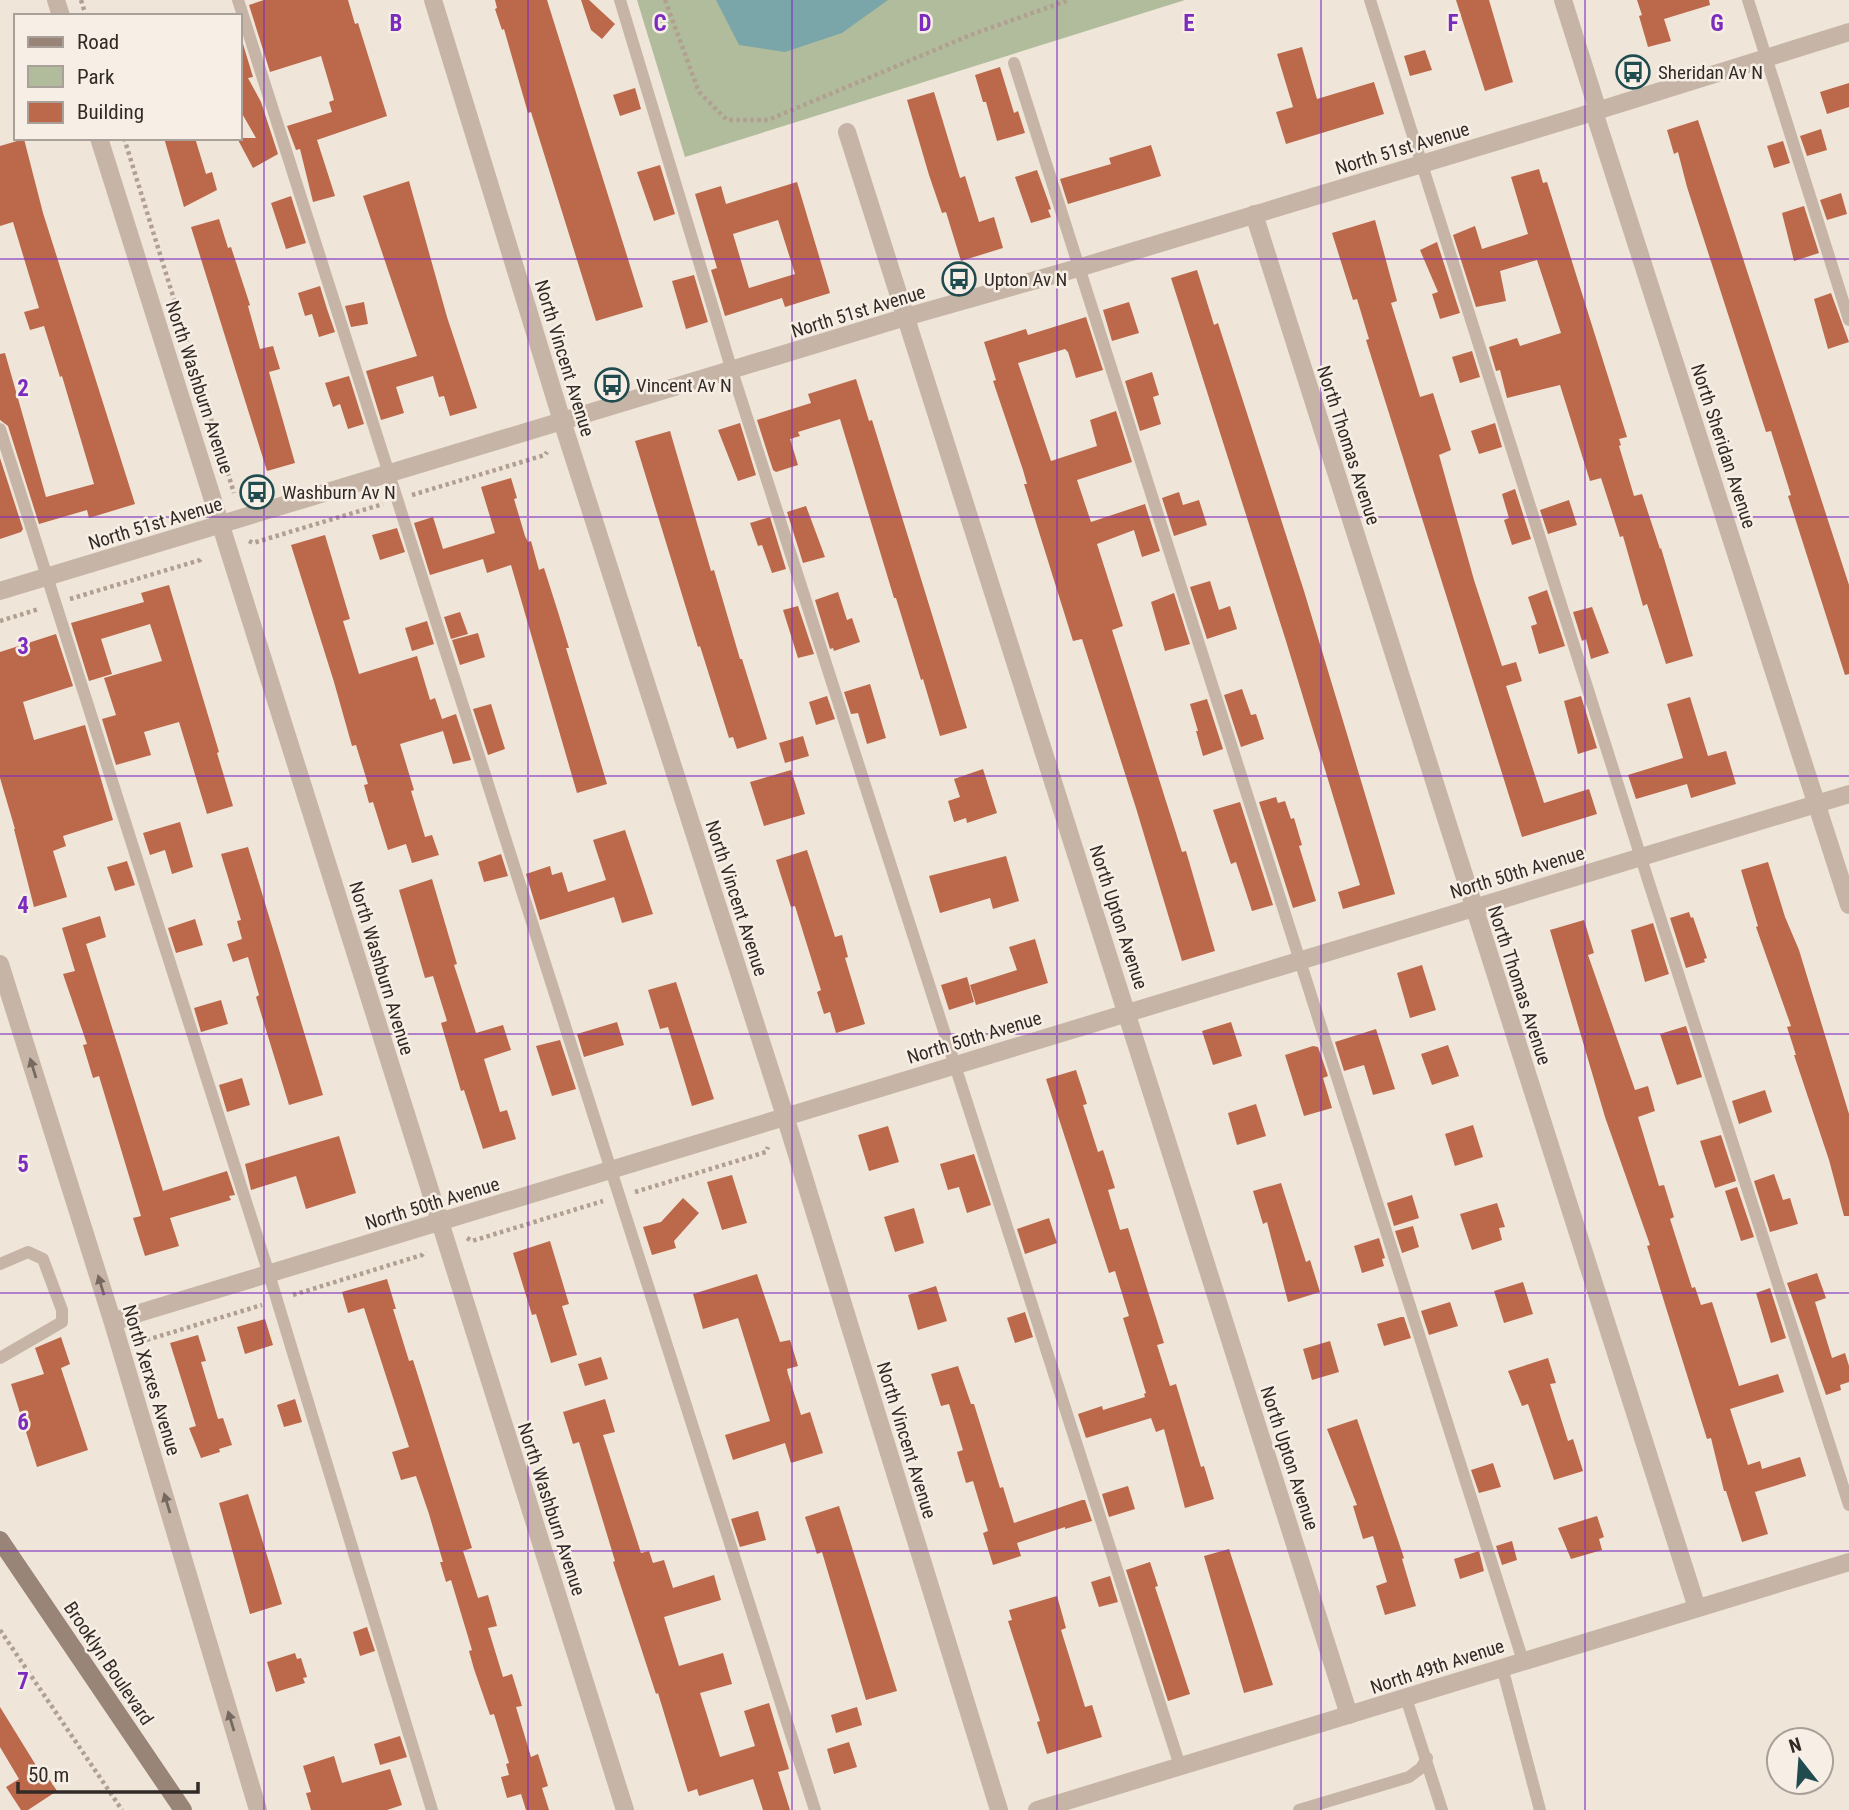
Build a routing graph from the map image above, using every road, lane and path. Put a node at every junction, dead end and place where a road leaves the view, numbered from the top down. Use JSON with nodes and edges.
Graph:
{"nodes":[{"id":1,"x":238,"y":0,"type":"edge"},
{"id":2,"x":433,"y":0,"type":"edge"},
{"id":3,"x":620,"y":0,"type":"edge"},
{"id":4,"x":665,"y":0,"type":"edge"},
{"id":5,"x":1069,"y":0,"type":"edge"},
{"id":6,"x":1370,"y":0,"type":"edge"},
{"id":7,"x":1563,"y":0,"type":"edge"},
{"id":8,"x":1748,"y":0,"type":"edge"},
{"id":9,"x":1849,"y":32,"type":"edge"},
{"id":10,"x":1767,"y":59,"type":"junction"},
{"id":11,"x":1014,"y":63,"type":"dead end"},
{"id":12,"x":1598,"y":111,"type":"junction"},
{"id":13,"x":847,"y":132,"type":"dead end"},
{"id":14,"x":100,"y":140,"type":"edge"},
{"id":15,"x":125,"y":140,"type":"edge"},
{"id":16,"x":1421,"y":164,"type":"junction"},
{"id":17,"x":1254,"y":214,"type":"junction"},
{"id":18,"x":1078,"y":268,"type":"junction"},
{"id":19,"x":906,"y":317,"type":"junction"},
{"id":20,"x":1849,"y":320,"type":"edge"},
{"id":21,"x":732,"y":371,"type":"junction"},
{"id":22,"x":562,"y":421,"type":"junction"},
{"id":23,"x":0,"y":429,"type":"edge"},
{"id":24,"x":390,"y":474,"type":"junction"},
{"id":25,"x":234,"y":494,"type":"dead end"},
{"id":26,"x":221,"y":524,"type":"junction"},
{"id":27,"x":202,"y":557,"type":"dead end"},
{"id":28,"x":47,"y":578,"type":"junction"},
{"id":29,"x":0,"y":591,"type":"edge"},
{"id":30,"x":55,"y":603,"type":"junction"},
{"id":31,"x":0,"y":621,"type":"edge"},
{"id":32,"x":1849,"y":794,"type":"edge"},
{"id":33,"x":1817,"y":804,"type":"junction"},
{"id":34,"x":1641,"y":857,"type":"junction"},
{"id":35,"x":1849,"y":905,"type":"edge"},
{"id":36,"x":1473,"y":908,"type":"junction"},
{"id":37,"x":1301,"y":960,"type":"junction"},
{"id":38,"x":0,"y":964,"type":"edge"},
{"id":39,"x":1128,"y":1013,"type":"junction"},
{"id":40,"x":954,"y":1065,"type":"junction"},
{"id":41,"x":785,"y":1116,"type":"junction"},
{"id":42,"x":610,"y":1170,"type":"junction"},
{"id":43,"x":439,"y":1223,"type":"junction"},
{"id":44,"x":0,"y":1264,"type":"edge"},
{"id":45,"x":269,"y":1274,"type":"junction"},
{"id":46,"x":113,"y":1323,"type":"junction"},
{"id":47,"x":0,"y":1358,"type":"edge"},
{"id":48,"x":1849,"y":1505,"type":"edge"},
{"id":49,"x":0,"y":1540,"type":"edge"},
{"id":50,"x":1849,"y":1562,"type":"edge"},
{"id":51,"x":1697,"y":1608,"type":"junction"},
{"id":52,"x":0,"y":1630,"type":"edge"},
{"id":53,"x":1523,"y":1661,"type":"junction"},
{"id":54,"x":1502,"y":1667,"type":"junction"},
{"id":55,"x":1406,"y":1698,"type":"junction"},
{"id":56,"x":1349,"y":1715,"type":"junction"},
{"id":57,"x":1427,"y":1758,"type":"junction"},
{"id":58,"x":1180,"y":1766,"type":"junction"},
{"id":59,"x":122,"y":1810,"type":"edge"},
{"id":60,"x":183,"y":1810,"type":"edge"},
{"id":61,"x":258,"y":1810,"type":"edge"},
{"id":62,"x":432,"y":1810,"type":"edge"},
{"id":63,"x":625,"y":1810,"type":"edge"},
{"id":64,"x":815,"y":1810,"type":"edge"},
{"id":65,"x":999,"y":1810,"type":"edge"},
{"id":66,"x":1037,"y":1810,"type":"edge"},
{"id":67,"x":1299,"y":1810,"type":"edge"},
{"id":68,"x":1443,"y":1810,"type":"edge"},
{"id":69,"x":1540,"y":1810,"type":"edge"}],
"edges":[{"from":1,"to":24,"type":"lane"},
{"from":2,"to":22,"type":"street","name":"North Vincent Avenue"},
{"from":3,"to":21,"type":"lane"},
{"from":4,"to":5,"type":"path"},
{"from":6,"to":16,"type":"lane"},
{"from":7,"to":12,"type":"street","name":"North Sheridan Avenue"},
{"from":8,"to":10,"type":"lane"},
{"from":9,"to":10,"type":"street","name":"North 51st Avenue"},
{"from":10,"to":12,"type":"street","name":"North 51st Avenue"},
{"from":10,"to":20,"type":"lane"},
{"from":11,"to":18,"type":"lane"},
{"from":12,"to":16,"type":"street","name":"North 51st Avenue"},
{"from":12,"to":33,"type":"street","name":"North Sheridan Avenue"},
{"from":13,"to":19,"type":"street","name":"North Upton Avenue"},
{"from":14,"to":26,"type":"street","name":"North Washburn Avenue"},
{"from":15,"to":25,"type":"path"},
{"from":16,"to":17,"type":"street","name":"North 51st Avenue"},
{"from":16,"to":34,"type":"lane"},
{"from":17,"to":18,"type":"street","name":"North 51st Avenue"},
{"from":17,"to":36,"type":"street","name":"North Thomas Avenue"},
{"from":18,"to":19,"type":"street","name":"North 51st Avenue"},
{"from":18,"to":37,"type":"lane"},
{"from":19,"to":21,"type":"street","name":"North 51st Avenue"},
{"from":19,"to":39,"type":"street","name":"North Upton Avenue"},
{"from":21,"to":22,"type":"street","name":"North 51st Avenue"},
{"from":21,"to":40,"type":"lane"},
{"from":22,"to":24,"type":"street","name":"North 51st Avenue"},
{"from":22,"to":41,"type":"street","name":"North Vincent Avenue"},
{"from":23,"to":28,"type":"lane"},
{"from":24,"to":26,"type":"street","name":"North 51st Avenue"},
{"from":24,"to":42,"type":"lane"},
{"from":26,"to":28,"type":"street","name":"North 51st Avenue"},
{"from":26,"to":43,"type":"street","name":"North Washburn Avenue"},
{"from":27,"to":30,"type":"path"},
{"from":28,"to":29,"type":"street","name":"North 51st Avenue"},
{"from":28,"to":30,"type":"lane"},
{"from":30,"to":31,"type":"path"},
{"from":30,"to":45,"type":"lane"},
{"from":32,"to":33,"type":"street","name":"North 50th Avenue"},
{"from":33,"to":34,"type":"street","name":"North 50th Avenue"},
{"from":33,"to":35,"type":"street","name":"North Sheridan Avenue"},
{"from":34,"to":36,"type":"street","name":"North 50th Avenue"},
{"from":34,"to":48,"type":"lane"},
{"from":36,"to":37,"type":"street","name":"North 50th Avenue"},
{"from":36,"to":51,"type":"street","name":"North Thomas Avenue"},
{"from":37,"to":39,"type":"street","name":"North 50th Avenue"},
{"from":37,"to":53,"type":"lane"},
{"from":46,"to":38,"type":"street","name":"North Xerxes Avenue","one_way":true},
{"from":39,"to":40,"type":"street","name":"North 50th Avenue"},
{"from":39,"to":56,"type":"street","name":"North Upton Avenue"},
{"from":40,"to":41,"type":"street","name":"North 50th Avenue"},
{"from":40,"to":58,"type":"lane"},
{"from":41,"to":42,"type":"street","name":"North 50th Avenue"},
{"from":41,"to":65,"type":"street","name":"North Vincent Avenue"},
{"from":42,"to":43,"type":"street","name":"North 50th Avenue"},
{"from":42,"to":64,"type":"lane"},
{"from":43,"to":45,"type":"street","name":"North 50th Avenue"},
{"from":43,"to":63,"type":"street","name":"North Washburn Avenue"},
{"from":44,"to":47,"type":"lane"},
{"from":45,"to":46,"type":"street","name":"North 50th Avenue"},
{"from":45,"to":62,"type":"lane"},
{"from":61,"to":46,"type":"street","name":"North Xerxes Avenue","one_way":true},
{"from":49,"to":60,"type":"main road","name":"Brooklyn Boulevard"},
{"from":50,"to":51,"type":"street","name":"North 49th Avenue"},
{"from":51,"to":53,"type":"street","name":"North 49th Avenue"},
{"from":52,"to":59,"type":"path"},
{"from":53,"to":54,"type":"street","name":"North 49th Avenue"},
{"from":54,"to":55,"type":"street","name":"North 49th Avenue"},
{"from":54,"to":69,"type":"lane"},
{"from":55,"to":56,"type":"street","name":"North 49th Avenue"},
{"from":55,"to":57,"type":"lane"},
{"from":56,"to":58,"type":"street","name":"North 49th Avenue"},
{"from":57,"to":67,"type":"lane"},
{"from":57,"to":68,"type":"lane"},
{"from":58,"to":66,"type":"street","name":"North 49th Avenue"}]}
